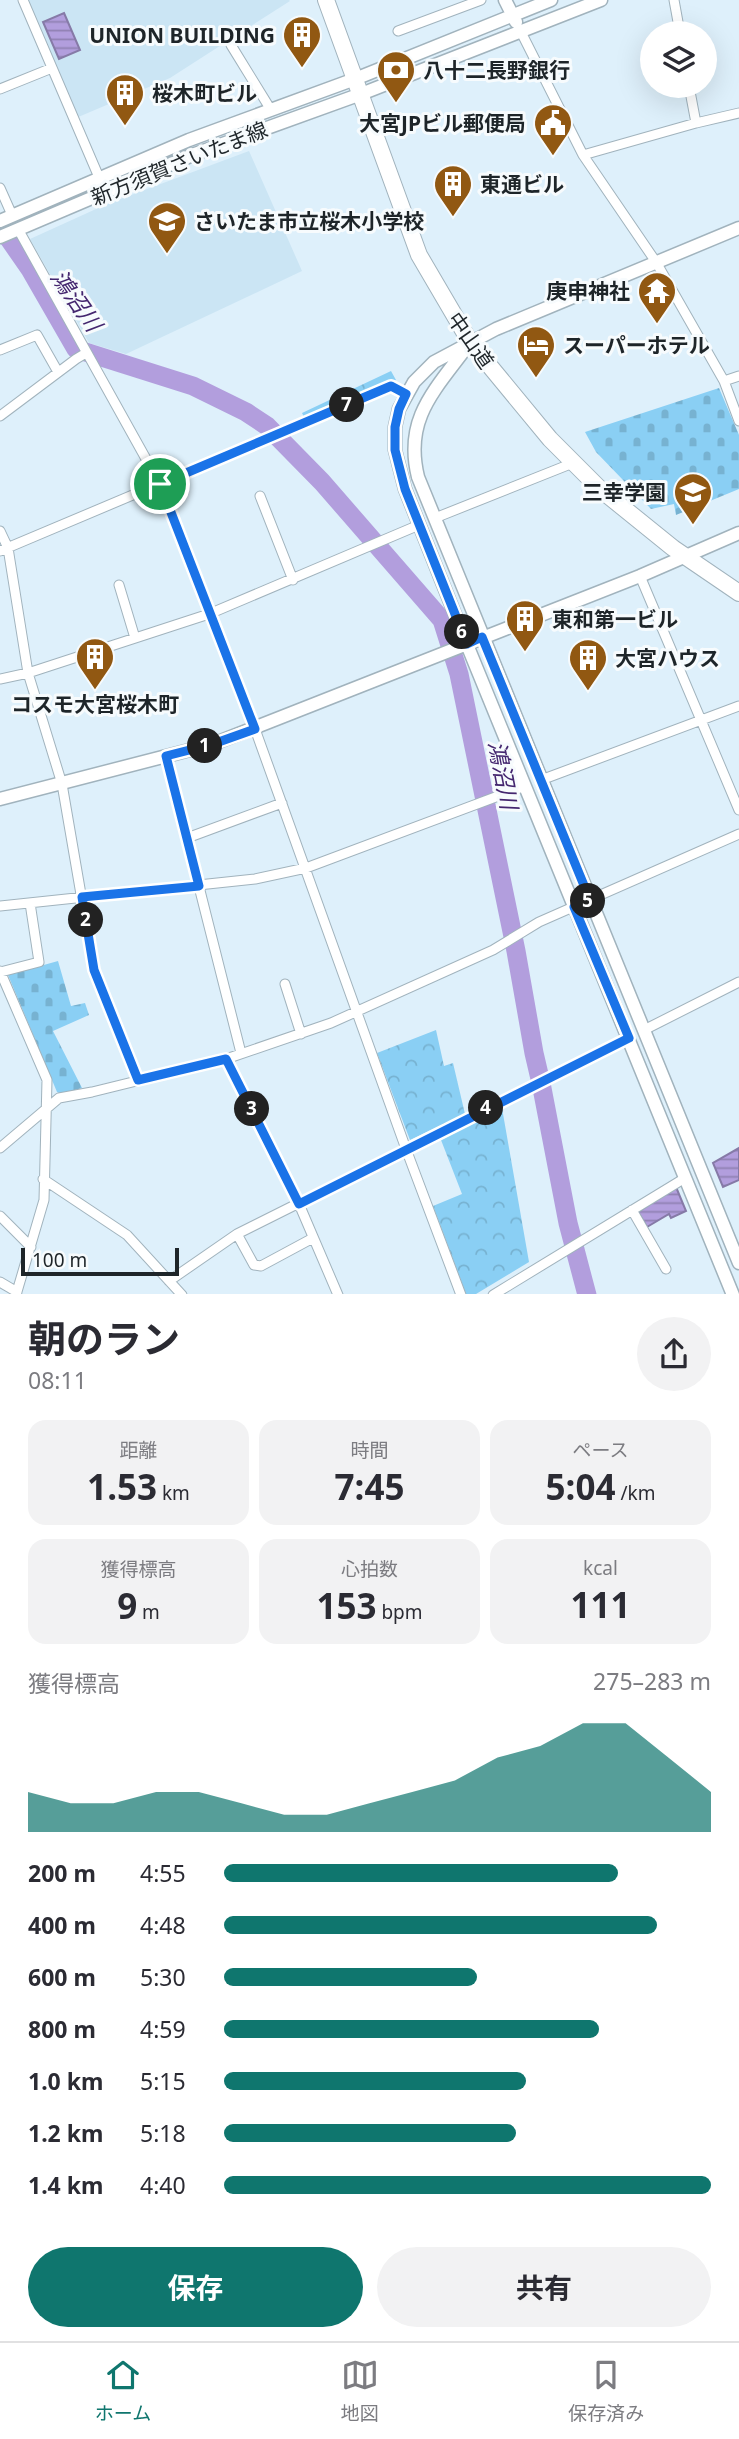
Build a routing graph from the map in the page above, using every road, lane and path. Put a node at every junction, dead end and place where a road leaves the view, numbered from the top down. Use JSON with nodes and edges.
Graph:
{"nodes":[{"id":1,"x":23,"y":0,"type":"edge"},
{"id":2,"x":326,"y":0,"type":"edge"},
{"id":3,"x":481,"y":0,"type":"edge"},
{"id":4,"x":505,"y":0,"type":"edge"},
{"id":5,"x":551,"y":0,"type":"edge"},
{"id":6,"x":601,"y":0,"type":"edge"},
{"id":7,"x":674,"y":0,"type":"edge"},
{"id":8,"x":513,"y":16,"type":"junction"},
{"id":9,"x":678,"y":21,"type":"edge"},
{"id":10,"x":398,"y":31,"type":"dead end"},
{"id":11,"x":521,"y":32,"type":"junction"},
{"id":12,"x":231,"y":45,"type":"dead end"},
{"id":13,"x":52,"y":68,"type":"junction"},
{"id":14,"x":358,"y":86,"type":"junction"},
{"id":15,"x":0,"y":89,"type":"edge"},
{"id":16,"x":691,"y":98,"type":"edge"},
{"id":17,"x":271,"y":110,"type":"junction"},
{"id":18,"x":739,"y":113,"type":"edge"},
{"id":19,"x":696,"y":123,"type":"junction"},
{"id":20,"x":583,"y":155,"type":"junction"},
{"id":21,"x":98,"y":177,"type":"junction"},
{"id":22,"x":0,"y":188,"type":"edge"},
{"id":23,"x":105,"y":191,"type":"junction"},
{"id":24,"x":6,"y":218,"type":"edge"},
{"id":25,"x":739,"y":228,"type":"edge"},
{"id":26,"x":16,"y":230,"type":"junction"},
{"id":27,"x":0,"y":237,"type":"edge"},
{"id":28,"x":656,"y":262,"type":"junction"},
{"id":29,"x":470,"y":342,"type":"junction"},
{"id":30,"x":0,"y":350,"type":"edge"},
{"id":31,"x":86,"y":353,"type":"junction"},
{"id":32,"x":58,"y":372,"type":"junction"},
{"id":33,"x":739,"y":376,"type":"edge"},
{"id":34,"x":724,"y":381,"type":"junction"},
{"id":35,"x":406,"y":394,"type":"junction"},
{"id":36,"x":0,"y":416,"type":"edge"},
{"id":37,"x":739,"y":421,"type":"edge"},
{"id":38,"x":573,"y":463,"type":"junction"},
{"id":39,"x":160,"y":484,"type":"junction"},
{"id":40,"x":260,"y":496,"type":"dead end"},
{"id":41,"x":435,"y":518,"type":"junction"},
{"id":42,"x":419,"y":525,"type":"junction"},
{"id":43,"x":0,"y":531,"type":"edge"},
{"id":44,"x":739,"y":533,"type":"edge"},
{"id":45,"x":4,"y":550,"type":"edge"},
{"id":46,"x":685,"y":557,"type":"junction"},
{"id":47,"x":640,"y":576,"type":"junction"},
{"id":48,"x":293,"y":580,"type":"junction"},
{"id":49,"x":119,"y":585,"type":"dead end"},
{"id":50,"x":739,"y":593,"type":"edge"},
{"id":51,"x":209,"y":614,"type":"junction"},
{"id":52,"x":482,"y":637,"type":"junction"},
{"id":53,"x":135,"y":638,"type":"junction"},
{"id":54,"x":456,"y":648,"type":"junction"},
{"id":55,"x":28,"y":673,"type":"junction"},
{"id":56,"x":0,"y":679,"type":"edge"},
{"id":57,"x":739,"y":706,"type":"edge"},
{"id":58,"x":700,"y":720,"type":"junction"},
{"id":59,"x":255,"y":729,"type":"junction"},
{"id":60,"x":166,"y":756,"type":"junction"},
{"id":61,"x":541,"y":780,"type":"junction"},
{"id":62,"x":62,"y":785,"type":"junction"},
{"id":63,"x":525,"y":786,"type":"junction"},
{"id":64,"x":0,"y":799,"type":"edge"},
{"id":65,"x":282,"y":803,"type":"junction"},
{"id":66,"x":739,"y":810,"type":"edge"},
{"id":67,"x":739,"y":834,"type":"edge"},
{"id":68,"x":187,"y":838,"type":"junction"},
{"id":69,"x":306,"y":868,"type":"junction"},
{"id":70,"x":199,"y":886,"type":"junction"},
{"id":71,"x":82,"y":897,"type":"junction"},
{"id":72,"x":590,"y":900,"type":"junction"},
{"id":73,"x":30,"y":902,"type":"junction"},
{"id":74,"x":0,"y":906,"type":"edge"},
{"id":75,"x":574,"y":907,"type":"junction"},
{"id":76,"x":0,"y":971,"type":"edge"},
{"id":77,"x":739,"y":982,"type":"edge"},
{"id":78,"x":285,"y":984,"type":"dead end"},
{"id":79,"x":356,"y":1012,"type":"junction"},
{"id":80,"x":644,"y":1030,"type":"junction"},
{"id":81,"x":301,"y":1034,"type":"junction"},
{"id":82,"x":629,"y":1038,"type":"junction"},
{"id":83,"x":241,"y":1053,"type":"junction"},
{"id":84,"x":226,"y":1059,"type":"junction"},
{"id":85,"x":138,"y":1080,"type":"junction"},
{"id":86,"x":47,"y":1107,"type":"junction"},
{"id":87,"x":0,"y":1148,"type":"edge"},
{"id":88,"x":406,"y":1149,"type":"junction"},
{"id":89,"x":685,"y":1178,"type":"junction"},
{"id":90,"x":43,"y":1179,"type":"junction"},
{"id":91,"x":299,"y":1204,"type":"junction"},
{"id":92,"x":632,"y":1210,"type":"junction"},
{"id":93,"x":0,"y":1216,"type":"edge"},
{"id":94,"x":237,"y":1234,"type":"junction"},
{"id":95,"x":313,"y":1238,"type":"junction"},
{"id":96,"x":31,"y":1247,"type":"junction"},
{"id":97,"x":739,"y":1263,"type":"edge"},
{"id":98,"x":666,"y":1269,"type":"dead end"},
{"id":99,"x":0,"y":1282,"type":"edge"},
{"id":100,"x":169,"y":1282,"type":"junction"},
{"id":101,"x":16,"y":1293,"type":"edge"},
{"id":102,"x":182,"y":1294,"type":"edge"},
{"id":103,"x":338,"y":1294,"type":"edge"},
{"id":104,"x":461,"y":1294,"type":"edge"},
{"id":105,"x":493,"y":1294,"type":"edge"},
{"id":106,"x":733,"y":1294,"type":"edge"}],
"edges":[{"from":1,"to":13,"type":"street"},
{"from":2,"to":14,"type":"highway","name":"中山道"},
{"from":3,"to":10,"type":"street"},
{"from":4,"to":8,"type":"street"},
{"from":5,"to":8,"type":"street"},
{"from":6,"to":11,"type":"street"},
{"from":7,"to":9,"type":"street"},
{"from":8,"to":11,"type":"street"},
{"from":8,"to":14,"type":"street"},
{"from":11,"to":14,"type":"street"},
{"from":11,"to":20,"type":"street"},
{"from":12,"to":17,"type":"street"},
{"from":13,"to":15,"type":"street"},
{"from":13,"to":21,"type":"street"},
{"from":14,"to":17,"type":"street","name":"新方須賀さいたま線"},
{"from":14,"to":23,"type":"street","name":"新方須賀さいたま線"},
{"from":14,"to":29,"type":"highway","name":"中山道"},
{"from":16,"to":19,"type":"street"},
{"from":17,"to":21,"type":"street","name":"新方須賀さいたま線"},
{"from":18,"to":19,"type":"street"},
{"from":19,"to":20,"type":"street"},
{"from":20,"to":28,"type":"street"},
{"from":21,"to":23,"type":"street"},
{"from":21,"to":24,"type":"street","name":"新方須賀さいたま線"},
{"from":22,"to":24,"type":"street"},
{"from":23,"to":26,"type":"street","name":"新方須賀さいたま線"},
{"from":25,"to":28,"type":"street"},
{"from":26,"to":27,"type":"street","name":"新方須賀さいたま線"},
{"from":26,"to":31,"type":"street"},
{"from":28,"to":29,"type":"street"},
{"from":28,"to":34,"type":"street"},
{"from":29,"to":35,"type":"street"},
{"from":29,"to":38,"type":"highway","name":"中山道"},
{"from":29,"to":41,"type":"street"},
{"from":30,"to":32,"type":"street"},
{"from":31,"to":32,"type":"street"},
{"from":31,"to":39,"type":"street"},
{"from":32,"to":36,"type":"street"},
{"from":33,"to":34,"type":"street"},
{"from":34,"to":37,"type":"street"},
{"from":35,"to":39,"type":"street"},
{"from":35,"to":42,"type":"street"},
{"from":38,"to":41,"type":"street"},
{"from":38,"to":46,"type":"highway","name":"中山道"},
{"from":39,"to":45,"type":"street"},
{"from":39,"to":51,"type":"street"},
{"from":40,"to":48,"type":"street"},
{"from":41,"to":52,"type":"street"},
{"from":42,"to":48,"type":"street"},
{"from":42,"to":54,"type":"street"},
{"from":43,"to":45,"type":"street"},
{"from":44,"to":46,"type":"street"},
{"from":45,"to":55,"type":"street"},
{"from":46,"to":47,"type":"street"},
{"from":46,"to":50,"type":"highway","name":"中山道"},
{"from":47,"to":52,"type":"street"},
{"from":47,"to":58,"type":"street"},
{"from":48,"to":51,"type":"street"},
{"from":49,"to":53,"type":"street"},
{"from":51,"to":53,"type":"street"},
{"from":51,"to":59,"type":"street"},
{"from":52,"to":54,"type":"street"},
{"from":52,"to":61,"type":"street"},
{"from":53,"to":55,"type":"street"},
{"from":54,"to":59,"type":"street"},
{"from":54,"to":63,"type":"street"},
{"from":55,"to":56,"type":"street"},
{"from":55,"to":62,"type":"street"},
{"from":57,"to":58,"type":"street"},
{"from":58,"to":61,"type":"street"},
{"from":58,"to":66,"type":"street"},
{"from":59,"to":60,"type":"street"},
{"from":59,"to":65,"type":"street"},
{"from":60,"to":62,"type":"street"},
{"from":60,"to":68,"type":"street"},
{"from":61,"to":72,"type":"street"},
{"from":62,"to":64,"type":"street"},
{"from":62,"to":71,"type":"street"},
{"from":63,"to":69,"type":"street"},
{"from":63,"to":75,"type":"street"},
{"from":65,"to":68,"type":"street"},
{"from":65,"to":69,"type":"street"},
{"from":67,"to":72,"type":"street"},
{"from":68,"to":70,"type":"street"},
{"from":69,"to":70,"type":"street"},
{"from":69,"to":79,"type":"street"},
{"from":70,"to":71,"type":"street"},
{"from":70,"to":83,"type":"street"},
{"from":71,"to":73,"type":"street"},
{"from":71,"to":85,"type":"street"},
{"from":72,"to":75,"type":"street"},
{"from":72,"to":80,"type":"street"},
{"from":73,"to":74,"type":"street"},
{"from":73,"to":76,"type":"street"},
{"from":75,"to":79,"type":"street"},
{"from":75,"to":82,"type":"street"},
{"from":76,"to":86,"type":"street"},
{"from":77,"to":80,"type":"street"},
{"from":78,"to":81,"type":"street"},
{"from":79,"to":81,"type":"street"},
{"from":79,"to":88,"type":"street"},
{"from":80,"to":97,"type":"street"},
{"from":81,"to":83,"type":"street"},
{"from":82,"to":88,"type":"street"},
{"from":82,"to":89,"type":"street"},
{"from":83,"to":84,"type":"street"},
{"from":84,"to":85,"type":"street"},
{"from":84,"to":91,"type":"street"},
{"from":85,"to":86,"type":"street"},
{"from":86,"to":87,"type":"street"},
{"from":86,"to":90,"type":"street"},
{"from":88,"to":91,"type":"street"},
{"from":88,"to":104,"type":"street"},
{"from":89,"to":92,"type":"street"},
{"from":89,"to":106,"type":"street"},
{"from":90,"to":96,"type":"street"},
{"from":90,"to":100,"type":"street"},
{"from":91,"to":94,"type":"street"},
{"from":91,"to":95,"type":"street"},
{"from":92,"to":98,"type":"street"},
{"from":92,"to":105,"type":"street"},
{"from":93,"to":96,"type":"street"},
{"from":94,"to":95,"type":"street"},
{"from":94,"to":100,"type":"street"},
{"from":95,"to":103,"type":"street"},
{"from":96,"to":101,"type":"street"},
{"from":99,"to":101,"type":"street"},
{"from":100,"to":102,"type":"street"}]}
